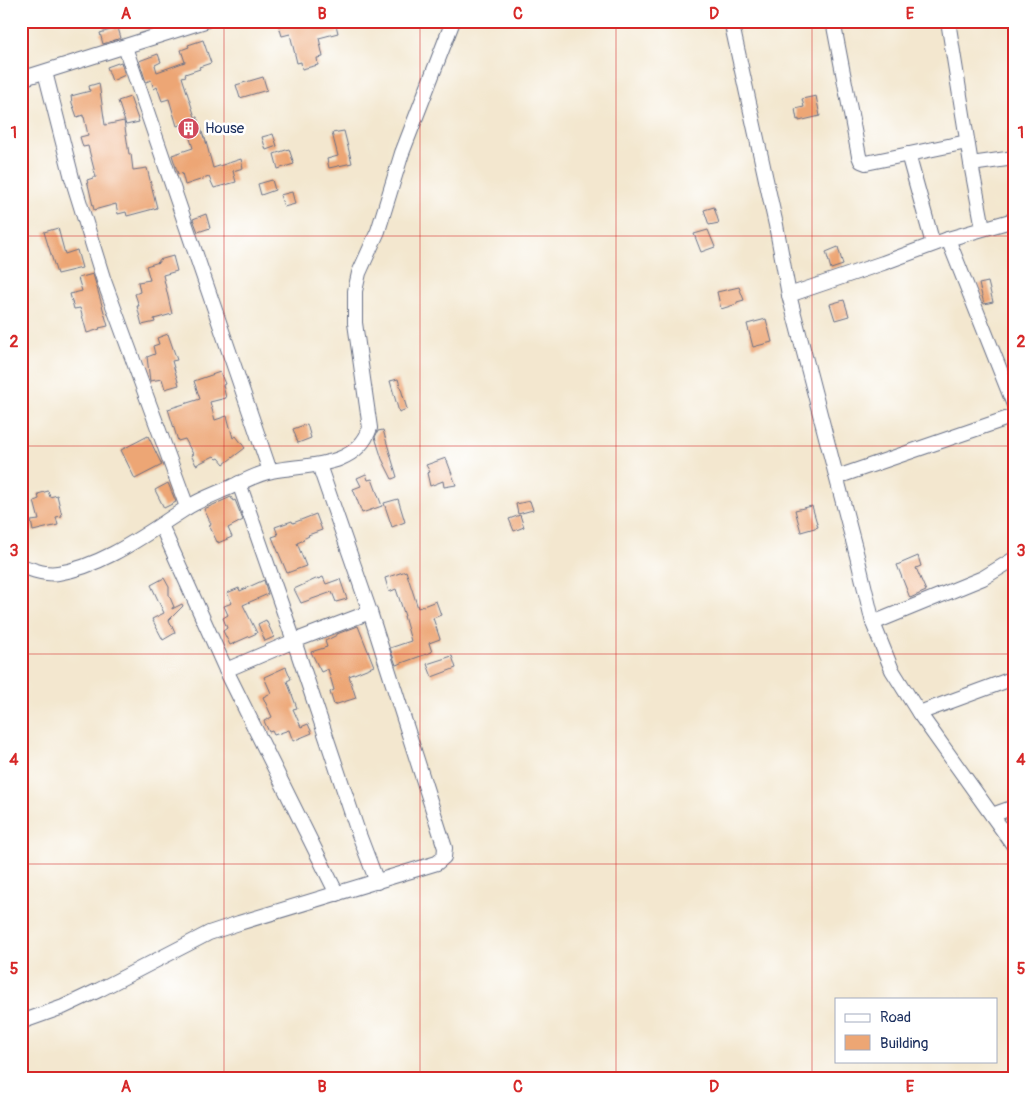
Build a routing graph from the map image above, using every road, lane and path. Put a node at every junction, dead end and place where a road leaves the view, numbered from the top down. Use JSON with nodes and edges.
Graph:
{"nodes":[{"id":1,"x":205,"y":21,"type":"edge"},
{"id":2,"x":453,"y":21,"type":"edge"},
{"id":3,"x":731,"y":21,"type":"edge"},
{"id":4,"x":833,"y":21,"type":"edge"},
{"id":5,"x":948,"y":21,"type":"edge"},
{"id":6,"x":125,"y":47,"type":"junction"},
{"id":7,"x":45,"y":72,"type":"junction"},
{"id":8,"x":21,"y":79,"type":"edge"},
{"id":9,"x":967,"y":142,"type":"junction"},
{"id":10,"x":908,"y":154,"type":"junction"},
{"id":11,"x":1014,"y":158,"type":"edge"},
{"id":12,"x":971,"y":164,"type":"junction"},
{"id":13,"x":1014,"y":220,"type":"edge"},
{"id":14,"x":983,"y":228,"type":"junction"},
{"id":15,"x":948,"y":239,"type":"junction"},
{"id":16,"x":933,"y":244,"type":"junction"},
{"id":17,"x":789,"y":295,"type":"junction"},
{"id":18,"x":1010,"y":384,"type":"edge"},
{"id":19,"x":1014,"y":405,"type":"edge"},
{"id":20,"x":1014,"y":416,"type":"edge"},
{"id":21,"x":319,"y":465,"type":"junction"},
{"id":22,"x":270,"y":471,"type":"junction"},
{"id":23,"x":837,"y":477,"type":"junction"},
{"id":24,"x":240,"y":483,"type":"junction"},
{"id":25,"x":187,"y":508,"type":"junction"},
{"id":26,"x":162,"y":525,"type":"junction"},
{"id":27,"x":1014,"y":558,"type":"edge"},
{"id":28,"x":21,"y":566,"type":"edge"},
{"id":29,"x":370,"y":612,"type":"junction"},
{"id":30,"x":873,"y":623,"type":"junction"},
{"id":31,"x":294,"y":641,"type":"junction"},
{"id":32,"x":226,"y":670,"type":"junction"},
{"id":33,"x":1014,"y":678,"type":"edge"},
{"id":34,"x":919,"y":713,"type":"junction"},
{"id":35,"x":1014,"y":807,"type":"edge"},
{"id":36,"x":992,"y":815,"type":"junction"},
{"id":37,"x":1014,"y":846,"type":"edge"},
{"id":38,"x":377,"y":882,"type":"junction"},
{"id":39,"x":337,"y":894,"type":"junction"},
{"id":40,"x":21,"y":1022,"type":"edge"}],
"edges":[{"from":1,"to":6,"type":"street"},
{"from":2,"to":21,"type":"street"},
{"from":3,"to":17,"type":"street"},
{"from":4,"to":10,"type":"street"},
{"from":5,"to":9,"type":"street"},
{"from":6,"to":7,"type":"street"},
{"from":6,"to":22,"type":"street"},
{"from":7,"to":8,"type":"street"},
{"from":7,"to":25,"type":"street"},
{"from":9,"to":10,"type":"street"},
{"from":9,"to":12,"type":"street"},
{"from":10,"to":16,"type":"street"},
{"from":11,"to":12,"type":"street"},
{"from":12,"to":14,"type":"street"},
{"from":13,"to":14,"type":"street"},
{"from":14,"to":15,"type":"street"},
{"from":15,"to":16,"type":"street"},
{"from":15,"to":18,"type":"street"},
{"from":16,"to":17,"type":"street"},
{"from":17,"to":23,"type":"street"},
{"from":18,"to":19,"type":"street"},
{"from":20,"to":23,"type":"street"},
{"from":21,"to":22,"type":"street"},
{"from":21,"to":29,"type":"street"},
{"from":22,"to":24,"type":"street"},
{"from":23,"to":30,"type":"street"},
{"from":24,"to":25,"type":"street"},
{"from":24,"to":31,"type":"street"},
{"from":25,"to":26,"type":"street"},
{"from":26,"to":28,"type":"street"},
{"from":26,"to":32,"type":"street"},
{"from":27,"to":30,"type":"street"},
{"from":29,"to":31,"type":"street"},
{"from":29,"to":38,"type":"street"},
{"from":30,"to":34,"type":"street"},
{"from":31,"to":32,"type":"street"},
{"from":31,"to":38,"type":"street"},
{"from":32,"to":39,"type":"street"},
{"from":33,"to":34,"type":"street"},
{"from":34,"to":36,"type":"street"},
{"from":35,"to":36,"type":"street"},
{"from":36,"to":37,"type":"street"},
{"from":38,"to":39,"type":"street"},
{"from":39,"to":40,"type":"street"}]}
